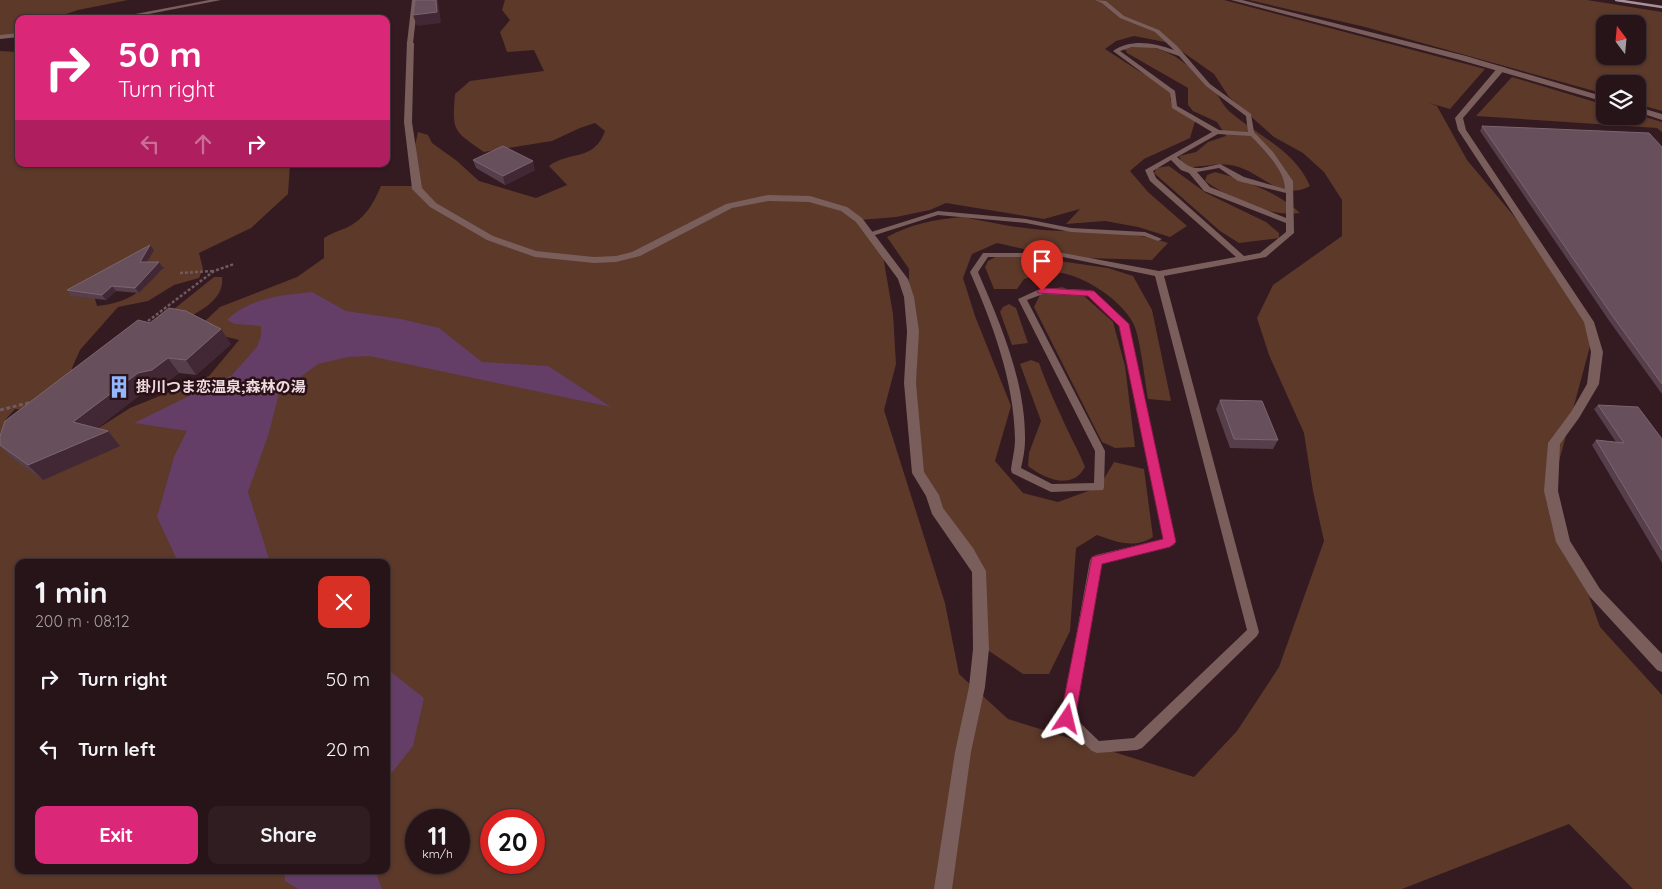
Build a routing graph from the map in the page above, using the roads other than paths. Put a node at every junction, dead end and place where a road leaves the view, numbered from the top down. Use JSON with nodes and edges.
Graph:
{"nodes":[{"id":1,"x":218,"y":0,"type":"edge"},
{"id":2,"x":416,"y":0,"type":"edge"},
{"id":3,"x":1098,"y":0,"type":"edge"},
{"id":4,"x":1234,"y":0,"type":"edge"},
{"id":5,"x":134,"y":15,"type":"edge"},
{"id":6,"x":15,"y":35,"type":"edge"},
{"id":7,"x":0,"y":37,"type":"edge"},
{"id":8,"x":410,"y":43,"type":"joint"},
{"id":9,"x":1182,"y":55,"type":"junction"},
{"id":10,"x":1502,"y":68,"type":"junction"},
{"id":11,"x":1596,"y":97,"type":"edge"},
{"id":12,"x":1646,"y":112,"type":"edge"},
{"id":13,"x":1662,"y":117,"type":"edge"},
{"id":14,"x":1216,"y":132,"type":"junction"},
{"id":15,"x":1253,"y":134,"type":"junction"},
{"id":16,"x":1172,"y":158,"type":"junction"},
{"id":17,"x":1192,"y":171,"type":"junction"},
{"id":18,"x":1289,"y":192,"type":"junction"},
{"id":19,"x":1290,"y":222,"type":"junction"},
{"id":20,"x":869,"y":234,"type":"junction"},
{"id":21,"x":1158,"y":239,"type":"dead end"},
{"id":22,"x":1243,"y":259,"type":"junction"},
{"id":23,"x":1159,"y":274,"type":"junction"},
{"id":24,"x":1662,"y":665,"type":"edge"},
{"id":25,"x":943,"y":889,"type":"edge"}],
"edges":[{"from":1,"to":5,"type":"lane"},
{"from":2,"to":8,"type":"lane"},
{"from":3,"to":9,"type":"lane"},
{"from":4,"to":10,"type":"street"},
{"from":6,"to":7,"type":"lane"},
{"from":8,"to":20,"type":"street"},
{"from":9,"to":14,"type":"lane"},
{"from":9,"to":15,"type":"lane"},
{"from":10,"to":11,"type":"street"},
{"from":10,"to":24,"type":"street"},
{"from":12,"to":13,"type":"street"},
{"from":14,"to":15,"type":"lane"},
{"from":14,"to":16,"type":"lane"},
{"from":15,"to":18,"type":"lane"},
{"from":16,"to":17,"type":"lane"},
{"from":16,"to":22,"type":"lane"},
{"from":17,"to":18,"type":"lane"},
{"from":17,"to":19,"type":"lane"},
{"from":18,"to":19,"type":"lane"},
{"from":19,"to":22,"type":"lane"},
{"from":20,"to":21,"type":"lane"},
{"from":20,"to":25,"type":"street"},
{"from":22,"to":23,"type":"lane"},
{"from":23,"to":23,"type":"lane"}]}
